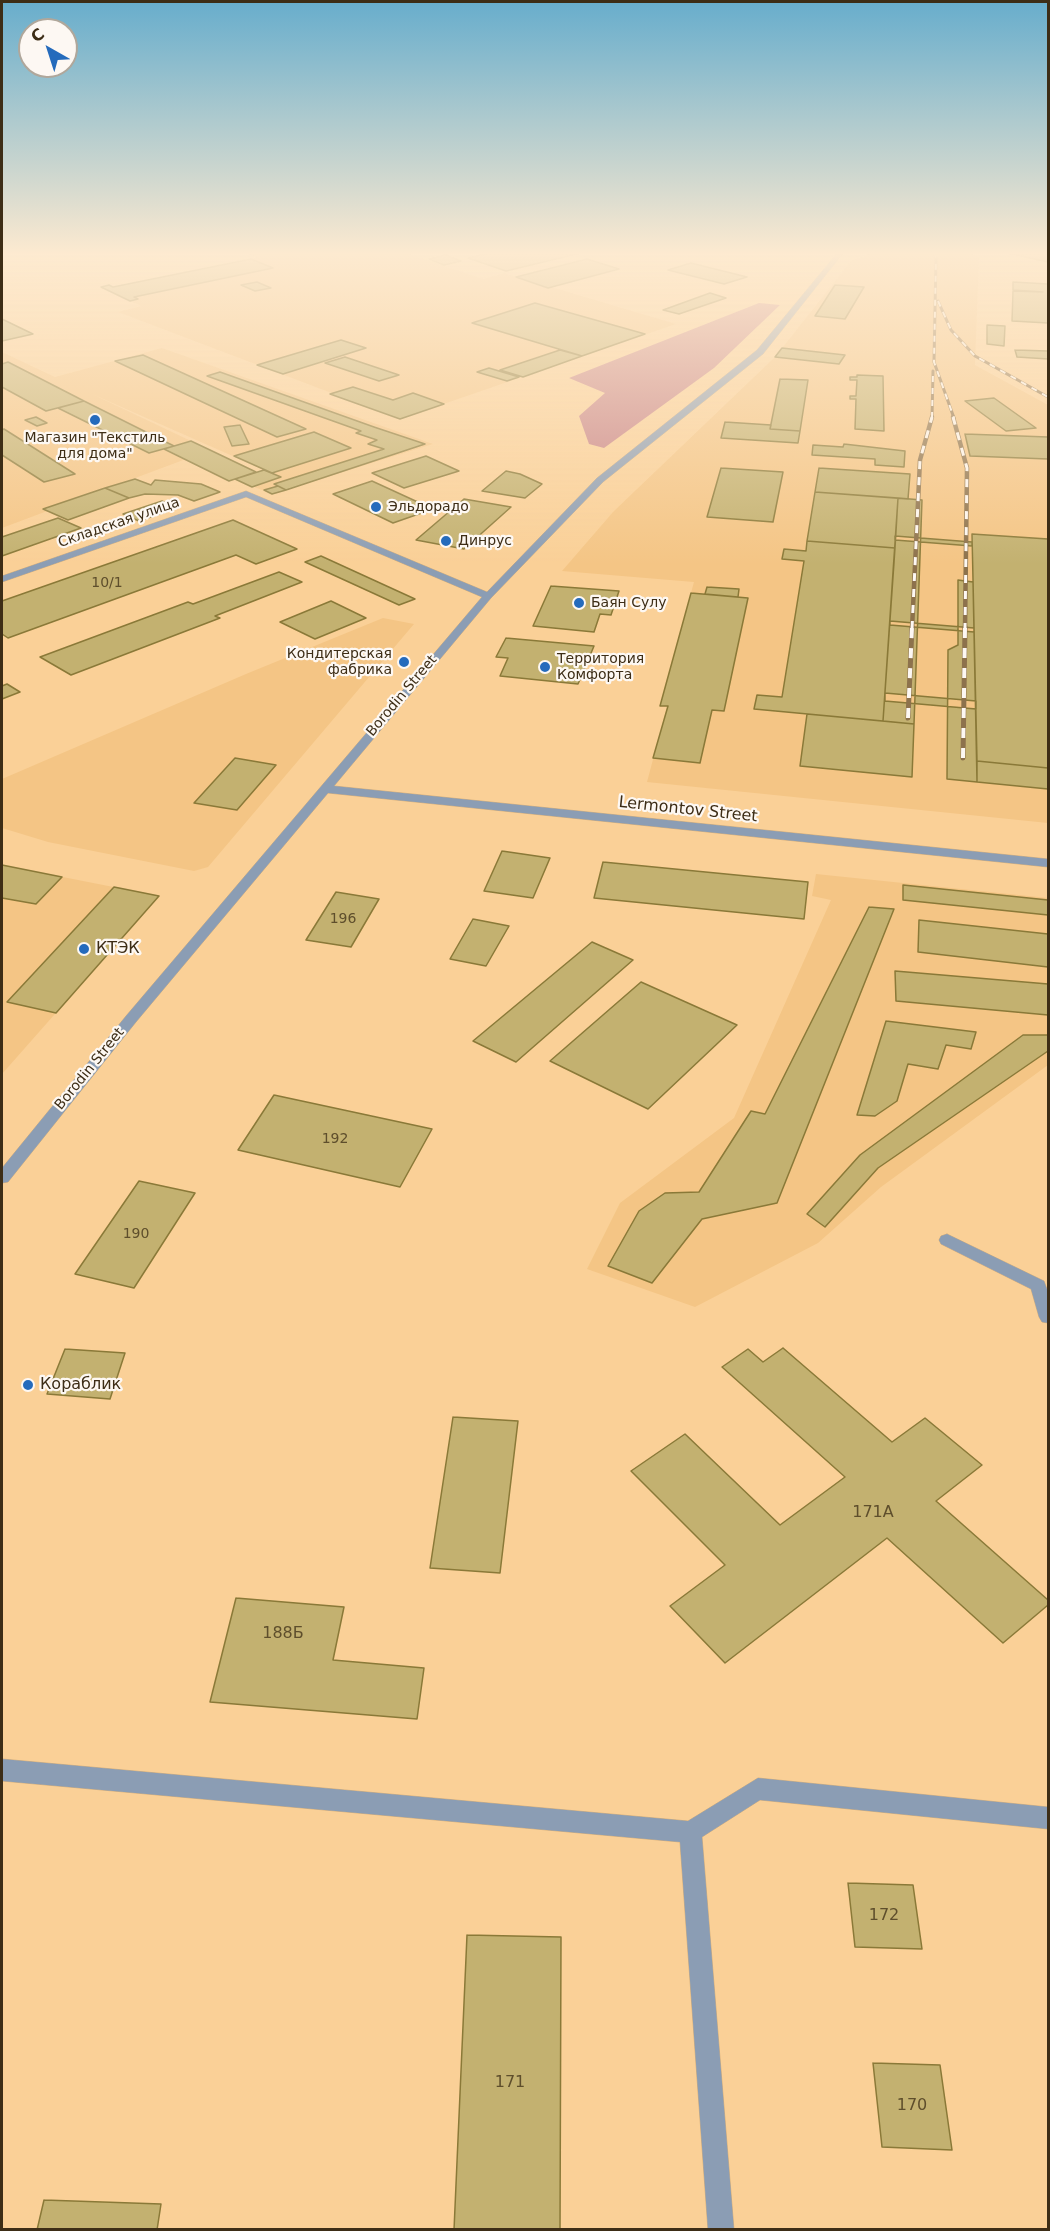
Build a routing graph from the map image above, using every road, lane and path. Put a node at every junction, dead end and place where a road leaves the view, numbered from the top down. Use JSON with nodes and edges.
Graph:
{"nodes":[{"id":1,"x":754,"y":356,"type":"edge"},
{"id":2,"x":2,"y":579,"type":"edge"},
{"id":3,"x":488,"y":596,"type":"junction"},
{"id":4,"x":325,"y":789,"type":"junction"},
{"id":5,"x":1048,"y":863,"type":"edge"},
{"id":6,"x":2,"y":1178,"type":"edge"},
{"id":7,"x":947,"y":1240,"type":"dead end"},
{"id":8,"x":1048,"y":1317,"type":"edge"},
{"id":9,"x":2,"y":1770,"type":"edge"},
{"id":10,"x":1048,"y":1818,"type":"edge"},
{"id":11,"x":690,"y":1832,"type":"junction"},
{"id":12,"x":721,"y":2229,"type":"edge"}],
"edges":[{"from":1,"to":3,"type":"street","name":"Borodin Street"},
{"from":2,"to":3,"type":"street","name":"Складская улица"},
{"from":3,"to":4,"type":"street","name":"Borodin Street"},
{"from":4,"to":5,"type":"street","name":"Lermontov Street"},
{"from":4,"to":6,"type":"street","name":"Borodin Street"},
{"from":7,"to":8,"type":"street"},
{"from":9,"to":11,"type":"street"},
{"from":10,"to":11,"type":"street"},
{"from":11,"to":12,"type":"street"}]}
